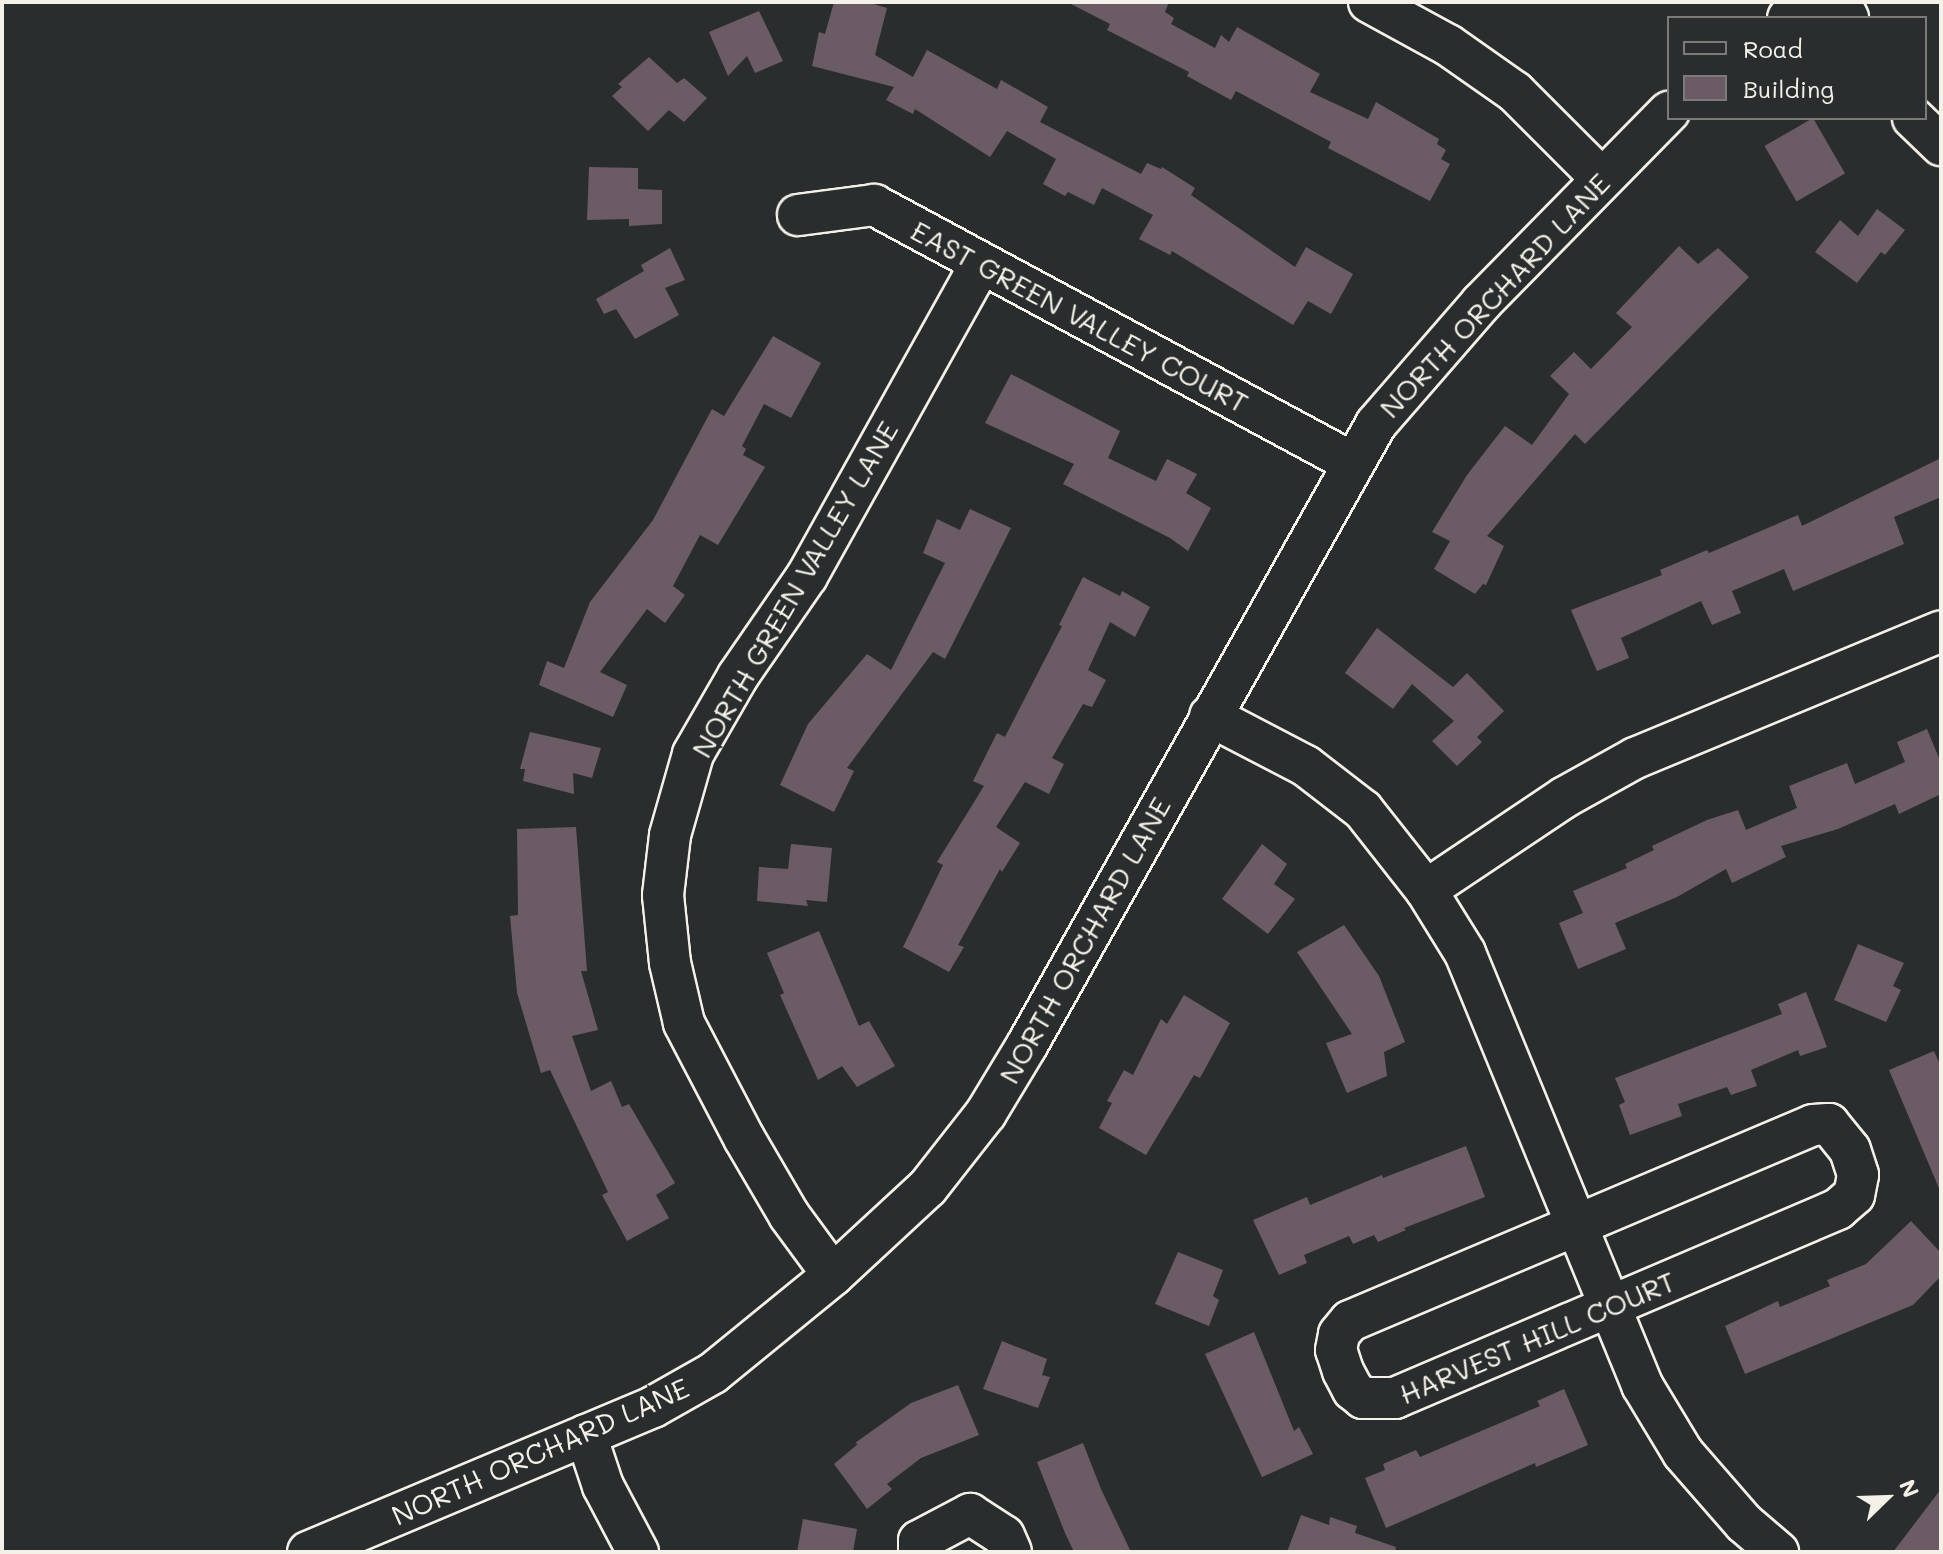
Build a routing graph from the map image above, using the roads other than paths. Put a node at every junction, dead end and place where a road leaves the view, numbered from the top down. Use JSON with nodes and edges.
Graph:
{"nodes":[{"id":1,"x":1369,"y":2,"type":"edge"},
{"id":2,"x":1812,"y":2,"type":"edge"},
{"id":3,"x":1791,"y":16,"type":"edge"},
{"id":4,"x":1667,"y":114,"type":"edge"},
{"id":5,"x":1915,"y":120,"type":"edge"},
{"id":6,"x":1941,"y":145,"type":"edge"},
{"id":7,"x":1601,"y":178,"type":"junction"},
{"id":8,"x":798,"y":215,"type":"dead end"},
{"id":9,"x":981,"y":263,"type":"junction"},
{"id":10,"x":1353,"y":463,"type":"junction"},
{"id":11,"x":1941,"y":631,"type":"edge"},
{"id":12,"x":1210,"y":716,"type":"junction"},
{"id":13,"x":1426,"y":890,"type":"junction"},
{"id":14,"x":1575,"y":1224,"type":"junction"},
{"id":15,"x":833,"y":1275,"type":"junction"},
{"id":16,"x":1610,"y":1308,"type":"junction"},
{"id":17,"x":586,"y":1435,"type":"junction"},
{"id":18,"x":308,"y":1552,"type":"edge"},
{"id":19,"x":638,"y":1552,"type":"edge"},
{"id":20,"x":919,"y":1552,"type":"edge"},
{"id":21,"x":1011,"y":1552,"type":"edge"},
{"id":22,"x":1778,"y":1552,"type":"edge"}],
"edges":[{"from":1,"to":7,"type":"street"},
{"from":2,"to":3,"type":"street"},
{"from":4,"to":7,"type":"street","name":"NORTH ORCHARD LANE"},
{"from":5,"to":6,"type":"street"},
{"from":7,"to":10,"type":"street","name":"NORTH ORCHARD LANE"},
{"from":8,"to":9,"type":"street","name":"EAST GREEN VALLEY COURT"},
{"from":9,"to":10,"type":"street","name":"EAST GREEN VALLEY COURT"},
{"from":9,"to":15,"type":"street","name":"NORTH GREEN VALLEY LANE"},
{"from":10,"to":12,"type":"street","name":"NORTH ORCHARD LANE"},
{"from":11,"to":13,"type":"street"},
{"from":12,"to":13,"type":"street"},
{"from":12,"to":15,"type":"street","name":"NORTH ORCHARD LANE"},
{"from":13,"to":14,"type":"street"},
{"from":14,"to":16,"type":"street"},
{"from":14,"to":16,"type":"street","name":"HARVEST HILL COURT"},
{"from":14,"to":16,"type":"street","name":"HARVEST HILL COURT"},
{"from":15,"to":17,"type":"street","name":"NORTH ORCHARD LANE"},
{"from":16,"to":22,"type":"street"},
{"from":17,"to":18,"type":"street","name":"NORTH ORCHARD LANE"},
{"from":17,"to":19,"type":"street"},
{"from":20,"to":21,"type":"street"}]}
